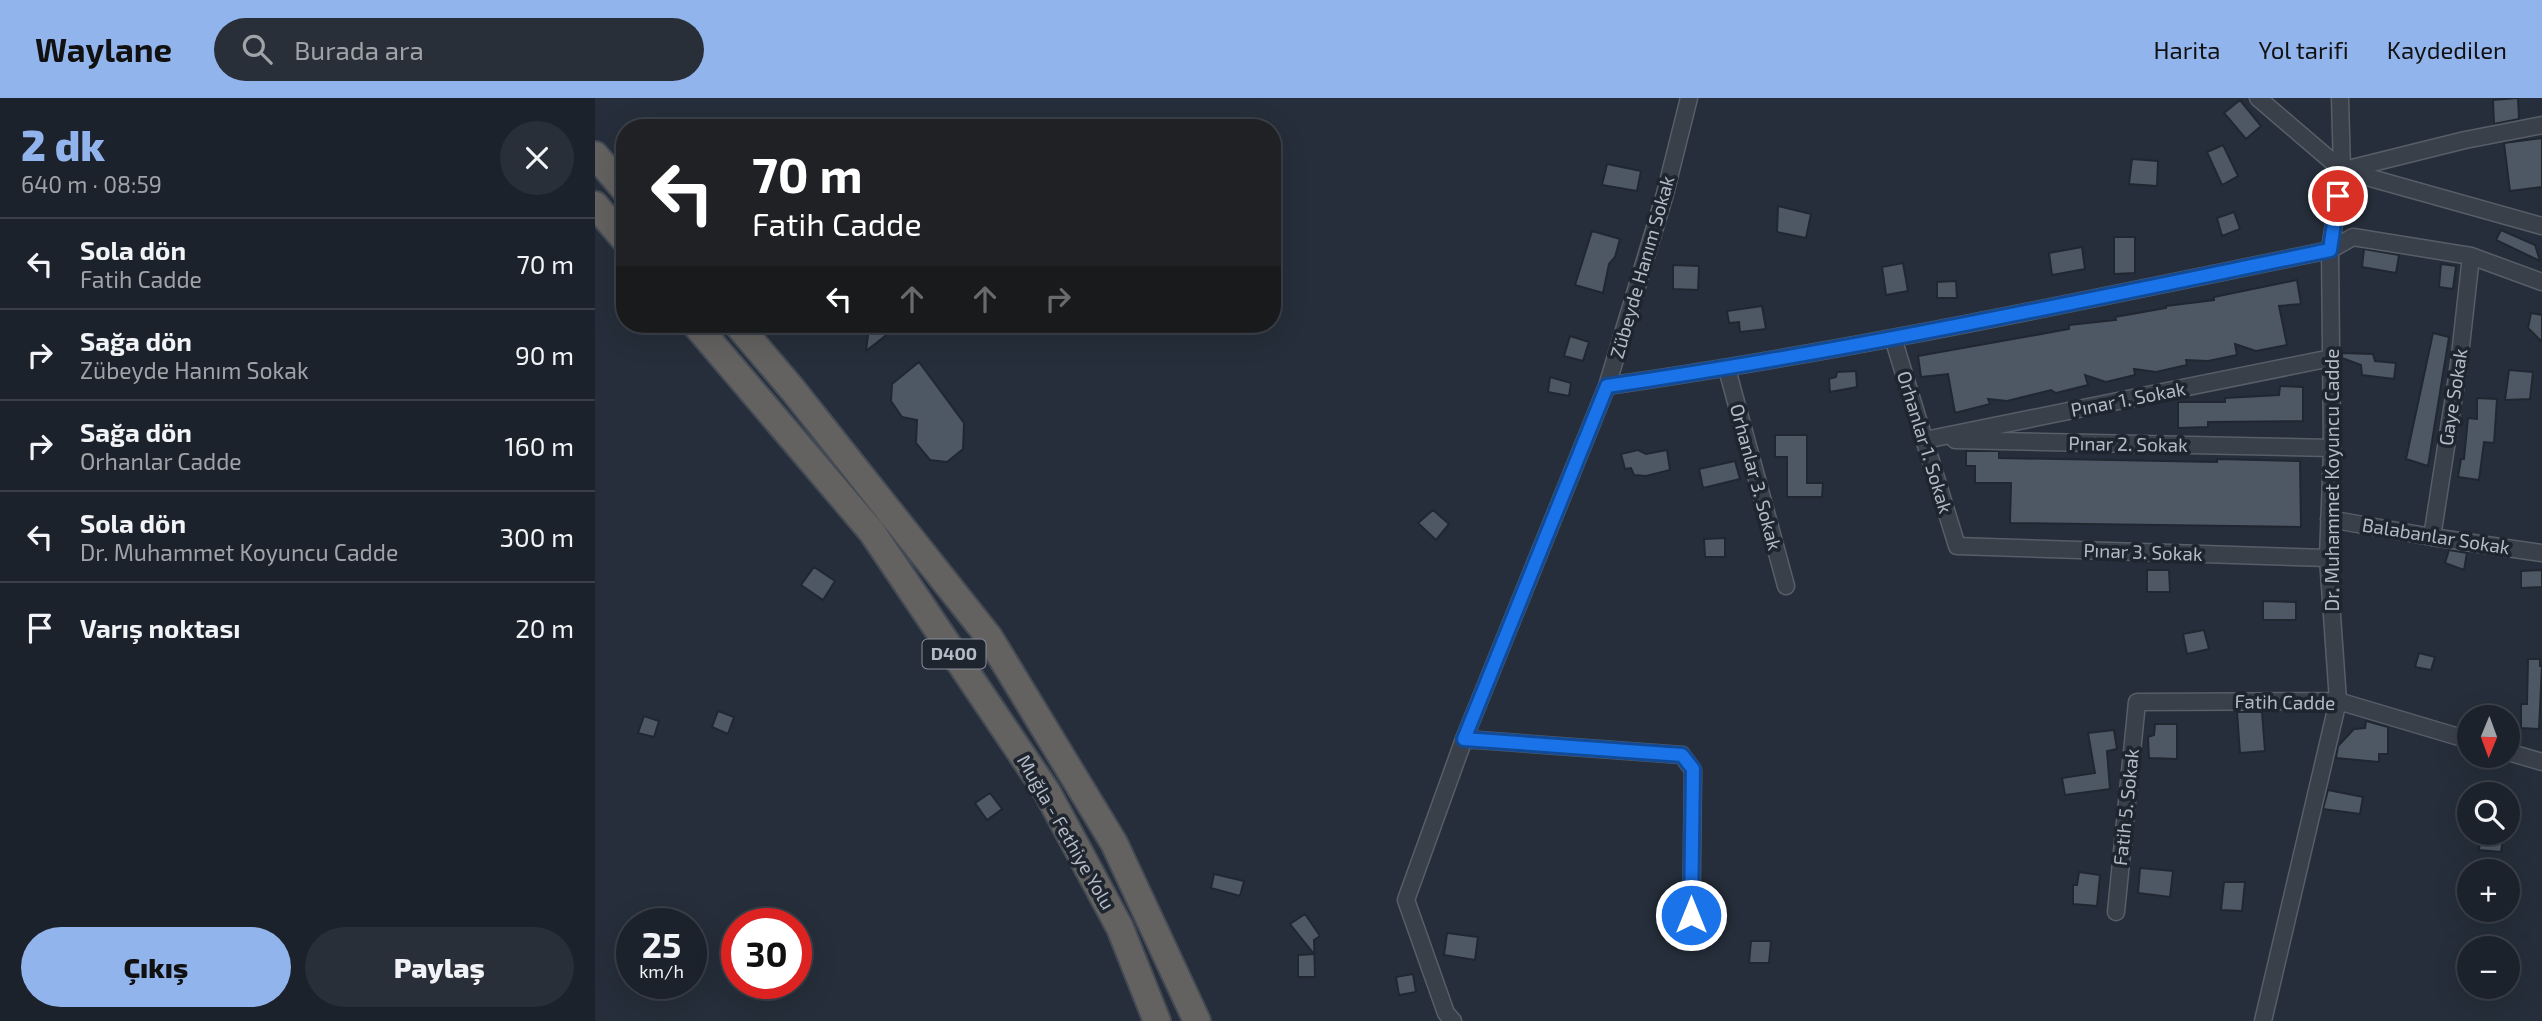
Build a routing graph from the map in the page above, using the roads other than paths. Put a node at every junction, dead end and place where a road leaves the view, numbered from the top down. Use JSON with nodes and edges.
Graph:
{"nodes":[{"id":1,"x":1689,"y":98,"type":"edge"},
{"id":2,"x":2258,"y":98,"type":"edge"},
{"id":3,"x":2340,"y":98,"type":"edge"},
{"id":4,"x":2542,"y":125,"type":"edge"},
{"id":5,"x":595,"y":155,"type":"edge"},
{"id":6,"x":2342,"y":170,"type":"junction"},
{"id":7,"x":616,"y":180,"type":"edge"},
{"id":8,"x":595,"y":205,"type":"edge"},
{"id":9,"x":2542,"y":226,"type":"edge"},
{"id":10,"x":616,"y":230,"type":"edge"},
{"id":11,"x":2330,"y":250,"type":"junction"},
{"id":12,"x":2471,"y":256,"type":"junction"},
{"id":13,"x":2542,"y":282,"type":"edge"},
{"id":14,"x":703,"y":333,"type":"edge"},
{"id":15,"x":745,"y":333,"type":"edge"},
{"id":16,"x":1893,"y":338,"type":"junction"},
{"id":17,"x":2331,"y":358,"type":"junction"},
{"id":18,"x":1727,"y":369,"type":"junction"},
{"id":19,"x":1607,"y":386,"type":"junction"},
{"id":20,"x":1925,"y":440,"type":"junction"},
{"id":21,"x":2332,"y":448,"type":"junction"},
{"id":22,"x":2329,"y":519,"type":"junction"},
{"id":23,"x":2432,"y":537,"type":"junction"},
{"id":24,"x":1957,"y":546,"type":"joint"},
{"id":25,"x":2542,"y":553,"type":"edge"},
{"id":26,"x":2328,"y":558,"type":"junction"},
{"id":27,"x":1786,"y":586,"type":"dead end"},
{"id":28,"x":2338,"y":701,"type":"junction"},
{"id":29,"x":2137,"y":702,"type":"joint"},
{"id":30,"x":2457,"y":736,"type":"edge"},
{"id":31,"x":1464,"y":739,"type":"junction"},
{"id":32,"x":2520,"y":756,"type":"edge"},
{"id":33,"x":2542,"y":762,"type":"edge"},
{"id":34,"x":2116,"y":912,"type":"dead end"},
{"id":35,"x":1691,"y":940,"type":"dead end"},
{"id":36,"x":1157,"y":1021,"type":"edge"},
{"id":37,"x":1196,"y":1021,"type":"edge"},
{"id":38,"x":1453,"y":1021,"type":"edge"},
{"id":39,"x":2263,"y":1021,"type":"edge"}],
"edges":[{"from":1,"to":19,"type":"street","name":"Zübeyde Hanım Sokak"},
{"from":2,"to":6,"type":"street"},
{"from":3,"to":6,"type":"street","name":"Dr. Muhammet Koyuncu Cadde"},
{"from":4,"to":6,"type":"street"},
{"from":5,"to":7,"type":"highway"},
{"from":6,"to":9,"type":"street"},
{"from":6,"to":11,"type":"street","name":"Dr. Muhammet Koyuncu Cadde"},
{"from":8,"to":10,"type":"highway"},
{"from":11,"to":12,"type":"street"},
{"from":11,"to":16,"type":"street"},
{"from":11,"to":17,"type":"street","name":"Dr. Muhammet Koyuncu Cadde"},
{"from":12,"to":13,"type":"street"},
{"from":12,"to":23,"type":"street","name":"Gaye Sokak"},
{"from":14,"to":36,"type":"highway","name":"Muğla - Fethiye Yolu","number":"D400"},
{"from":15,"to":37,"type":"highway","name":"Muğla - Fethiye Yolu","number":"D400"},
{"from":16,"to":18,"type":"street"},
{"from":16,"to":20,"type":"street","name":"Orhanlar 1. Sokak"},
{"from":17,"to":20,"type":"street","name":"Pınar 1. Sokak"},
{"from":17,"to":21,"type":"street","name":"Dr. Muhammet Koyuncu Cadde"},
{"from":18,"to":19,"type":"street"},
{"from":18,"to":27,"type":"street","name":"Orhanlar 3. Sokak"},
{"from":19,"to":31,"type":"street","name":"Zübeyde Hanım Sokak"},
{"from":20,"to":21,"type":"street","name":"Pınar 2. Sokak"},
{"from":20,"to":24,"type":"street","name":"Orhanlar 1. Sokak"},
{"from":21,"to":22,"type":"street","name":"Dr. Muhammet Koyuncu Cadde"},
{"from":22,"to":23,"type":"street","name":"Balabanlar Sokak"},
{"from":22,"to":26,"type":"street","name":"Dr. Muhammet Koyuncu Cadde"},
{"from":23,"to":25,"type":"street","name":"Balabanlar Sokak"},
{"from":24,"to":26,"type":"street","name":"Pınar 3. Sokak"},
{"from":26,"to":28,"type":"street","name":"Dr. Muhammet Koyuncu Cadde"},
{"from":28,"to":29,"type":"street","name":"Fatih Cadde"},
{"from":28,"to":30,"type":"street","name":"Fatih Cadde"},
{"from":28,"to":39,"type":"street","name":"Dr. Muhammet Koyuncu Cadde"},
{"from":29,"to":34,"type":"street","name":"Fatih 5. Sokak"},
{"from":31,"to":35,"type":"street"},
{"from":31,"to":38,"type":"street","name":"Zübeyde Hanım Sokak"},
{"from":32,"to":33,"type":"street"}]}
